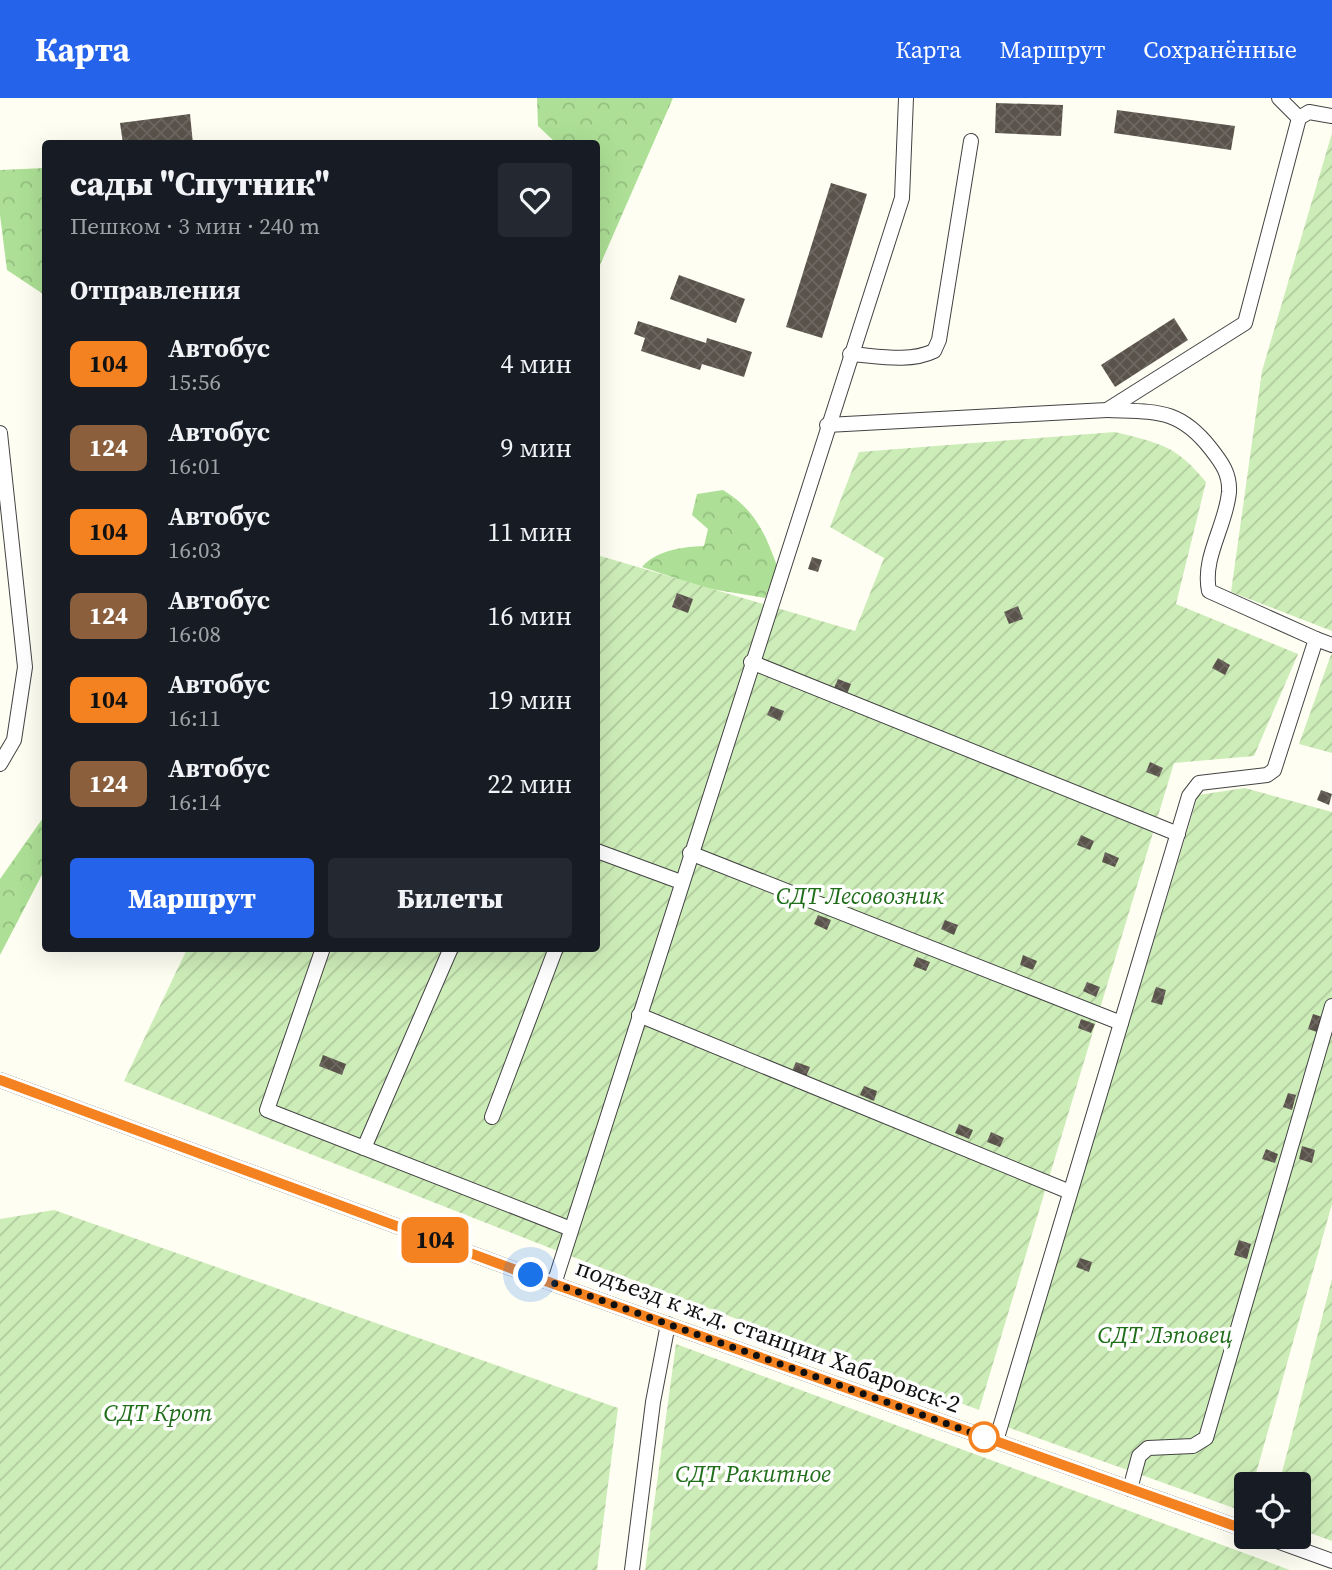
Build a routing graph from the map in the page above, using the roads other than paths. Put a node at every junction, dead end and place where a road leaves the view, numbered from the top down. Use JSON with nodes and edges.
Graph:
{"nodes":[{"id":1,"x":906,"y":98,"type":"edge"},
{"id":2,"x":1279,"y":98,"type":"edge"},
{"id":3,"x":1332,"y":117,"type":"edge"},
{"id":4,"x":1299,"y":118,"type":"junction"},
{"id":5,"x":971,"y":141,"type":"dead end"},
{"id":6,"x":850,"y":354,"type":"junction"},
{"id":7,"x":1107,"y":411,"type":"junction"},
{"id":8,"x":827,"y":425,"type":"junction"},
{"id":9,"x":0,"y":433,"type":"edge"},
{"id":10,"x":1316,"y":639,"type":"junction"},
{"id":11,"x":1332,"y":644,"type":"edge"},
{"id":12,"x":751,"y":662,"type":"junction"},
{"id":13,"x":0,"y":764,"type":"edge"},
{"id":14,"x":1178,"y":834,"type":"junction"},
{"id":15,"x":600,"y":852,"type":"edge"},
{"id":16,"x":690,"y":853,"type":"junction"},
{"id":17,"x":681,"y":881,"type":"junction"},
{"id":18,"x":322,"y":952,"type":"edge"},
{"id":19,"x":450,"y":952,"type":"edge"},
{"id":20,"x":554,"y":952,"type":"edge"},
{"id":21,"x":1332,"y":1006,"type":"edge"},
{"id":22,"x":639,"y":1015,"type":"junction"},
{"id":23,"x":1121,"y":1023,"type":"junction"},
{"id":24,"x":0,"y":1080,"type":"edge"},
{"id":25,"x":492,"y":1117,"type":"dead end"},
{"id":26,"x":364,"y":1148,"type":"junction"},
{"id":27,"x":1070,"y":1192,"type":"junction"},
{"id":28,"x":571,"y":1229,"type":"junction"},
{"id":29,"x":554,"y":1284,"type":"junction"},
{"id":30,"x":668,"y":1324,"type":"junction"},
{"id":31,"x":996,"y":1441,"type":"junction"},
{"id":32,"x":1130,"y":1489,"type":"junction"},
{"id":33,"x":1234,"y":1526,"type":"edge"},
{"id":34,"x":1299,"y":1549,"type":"edge"},
{"id":35,"x":1332,"y":1561,"type":"edge"},
{"id":36,"x":632,"y":1570,"type":"edge"}],
"edges":[{"from":1,"to":6,"type":"street"},
{"from":2,"to":4,"type":"street"},
{"from":3,"to":4,"type":"street"},
{"from":4,"to":7,"type":"street"},
{"from":5,"to":6,"type":"street"},
{"from":6,"to":8,"type":"street"},
{"from":7,"to":8,"type":"street"},
{"from":7,"to":10,"type":"street"},
{"from":8,"to":12,"type":"street"},
{"from":9,"to":13,"type":"street"},
{"from":10,"to":11,"type":"street"},
{"from":10,"to":14,"type":"street"},
{"from":12,"to":14,"type":"street"},
{"from":12,"to":16,"type":"street"},
{"from":14,"to":23,"type":"street"},
{"from":15,"to":17,"type":"street"},
{"from":16,"to":17,"type":"street"},
{"from":16,"to":23,"type":"street"},
{"from":17,"to":22,"type":"street"},
{"from":18,"to":26,"type":"street"},
{"from":19,"to":26,"type":"street"},
{"from":20,"to":25,"type":"street"},
{"from":21,"to":32,"type":"street"},
{"from":22,"to":27,"type":"street"},
{"from":22,"to":28,"type":"street"},
{"from":23,"to":27,"type":"street"},
{"from":24,"to":29,"type":"street","name":"подъезд к ж.д. станции Хабаровск-2"},
{"from":26,"to":28,"type":"street"},
{"from":27,"to":31,"type":"street"},
{"from":28,"to":29,"type":"street"},
{"from":29,"to":30,"type":"street","name":"подъезд к ж.д. станции Хабаровск-2"},
{"from":30,"to":31,"type":"street","name":"подъезд к ж.д. станции Хабаровск-2"},
{"from":30,"to":36,"type":"street"},
{"from":31,"to":32,"type":"street","name":"подъезд к ж.д. станции Хабаровск-2"},
{"from":32,"to":33,"type":"street","name":"подъезд к ж.д. станции Хабаровск-2"},
{"from":34,"to":35,"type":"street"}]}
